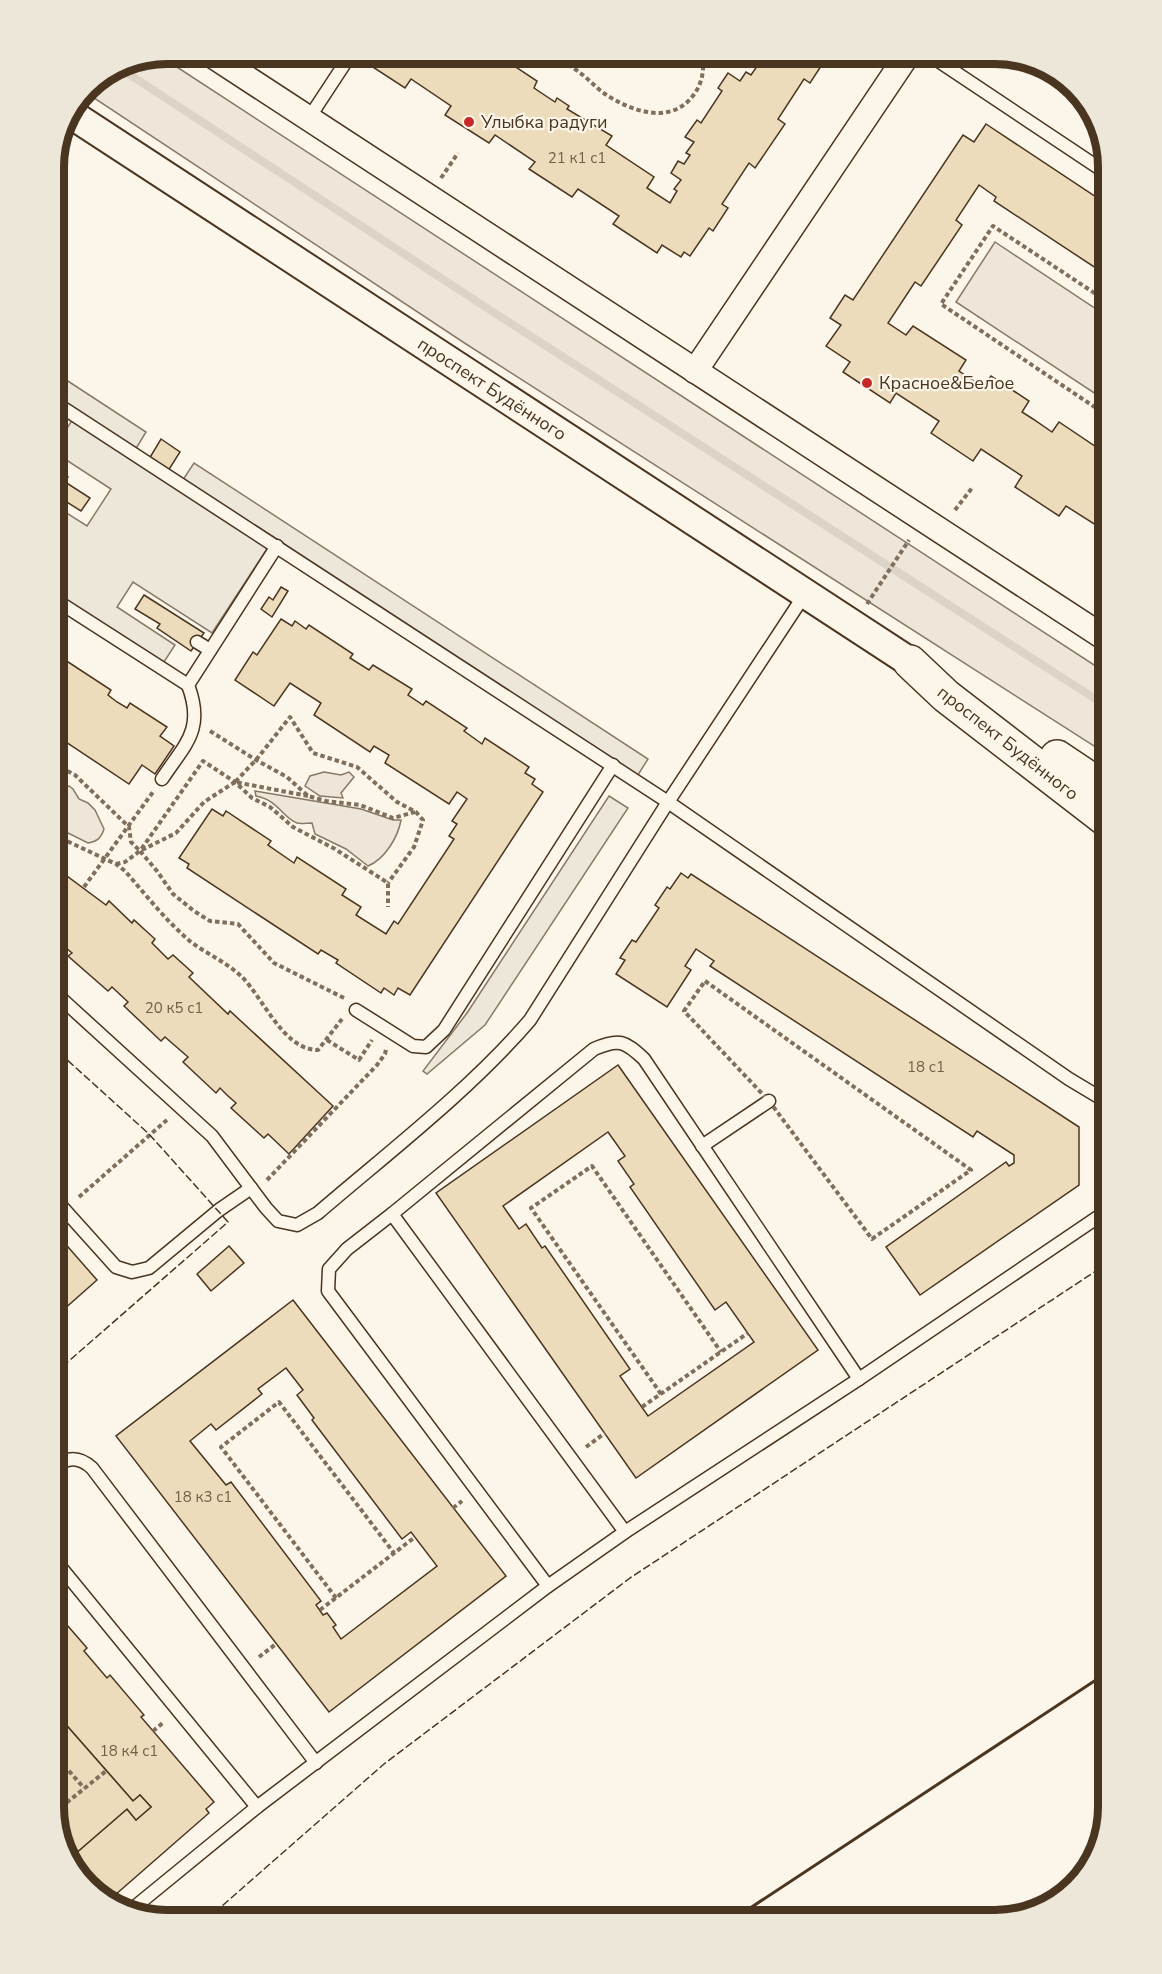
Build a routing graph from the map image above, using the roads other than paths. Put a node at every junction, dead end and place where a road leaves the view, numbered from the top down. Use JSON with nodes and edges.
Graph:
{"nodes":[{"id":1,"x":226,"y":64,"type":"edge"},
{"id":2,"x":344,"y":64,"type":"edge"},
{"id":3,"x":901,"y":65,"type":"edge"},
{"id":4,"x":944,"y":65,"type":"edge"},
{"id":5,"x":77,"y":118,"type":"edge"},
{"id":6,"x":309,"y":118,"type":"junction"},
{"id":7,"x":1098,"y":167,"type":"edge"},
{"id":8,"x":695,"y":371,"type":"junction"},
{"id":9,"x":65,"y":409,"type":"edge"},
{"id":10,"x":277,"y":546,"type":"junction"},
{"id":11,"x":806,"y":594,"type":"junction"},
{"id":12,"x":65,"y":606,"type":"edge"},
{"id":13,"x":1098,"y":633,"type":"edge"},
{"id":14,"x":197,"y":642,"type":"dead end"},
{"id":15,"x":210,"y":650,"type":"junction"},
{"id":16,"x":910,"y":662,"type":"junction"},
{"id":17,"x":188,"y":686,"type":"junction"},
{"id":18,"x":613,"y":765,"type":"junction"},
{"id":19,"x":162,"y":779,"type":"road end"},
{"id":20,"x":1098,"y":784,"type":"edge"},
{"id":21,"x":668,"y":802,"type":"junction"},
{"id":22,"x":1098,"y":813,"type":"edge"},
{"id":23,"x":64,"y":1002,"type":"edge"},
{"id":24,"x":356,"y":1010,"type":"road end"},
{"id":25,"x":1098,"y":1096,"type":"edge"},
{"id":26,"x":769,"y":1101,"type":"road end"},
{"id":27,"x":702,"y":1146,"type":"junction"},
{"id":28,"x":251,"y":1188,"type":"junction"},
{"id":29,"x":64,"y":1209,"type":"edge"},
{"id":30,"x":392,"y":1214,"type":"junction"},
{"id":31,"x":1098,"y":1217,"type":"edge"},
{"id":32,"x":859,"y":1379,"type":"junction"},
{"id":33,"x":64,"y":1459,"type":"edge"},
{"id":34,"x":625,"y":1532,"type":"junction"},
{"id":35,"x":64,"y":1571,"type":"edge"},
{"id":36,"x":548,"y":1586,"type":"junction"},
{"id":37,"x":316,"y":1763,"type":"junction"},
{"id":38,"x":257,"y":1807,"type":"junction"},
{"id":39,"x":137,"y":1905,"type":"edge"}],
"edges":[{"from":1,"to":6,"type":"street"},
{"from":2,"to":6,"type":"lane"},
{"from":3,"to":8,"type":"street"},
{"from":4,"to":7,"type":"lane"},
{"from":5,"to":11,"type":"street","name":"проспект Будённого"},
{"from":6,"to":8,"type":"street"},
{"from":8,"to":13,"type":"street"},
{"from":9,"to":10,"type":"lane"},
{"from":10,"to":15,"type":"lane"},
{"from":10,"to":18,"type":"lane"},
{"from":11,"to":16,"type":"street","name":"проспект Будённого"},
{"from":11,"to":21,"type":"lane"},
{"from":12,"to":17,"type":"lane"},
{"from":14,"to":15,"type":"lane"},
{"from":15,"to":17,"type":"lane"},
{"from":16,"to":20,"type":"main road","name":"проспект Будённого"},
{"from":16,"to":22,"type":"main road","name":"проспект Будённого"},
{"from":17,"to":19,"type":"lane"},
{"from":18,"to":21,"type":"lane"},
{"from":18,"to":24,"type":"lane"},
{"from":21,"to":25,"type":"lane"},
{"from":21,"to":28,"type":"lane"},
{"from":23,"to":28,"type":"lane"},
{"from":26,"to":27,"type":"lane"},
{"from":27,"to":30,"type":"lane"},
{"from":27,"to":32,"type":"lane"},
{"from":28,"to":29,"type":"lane"},
{"from":30,"to":34,"type":"lane"},
{"from":30,"to":36,"type":"lane"},
{"from":31,"to":32,"type":"lane"},
{"from":32,"to":34,"type":"lane"},
{"from":33,"to":37,"type":"lane"},
{"from":34,"to":36,"type":"lane"},
{"from":35,"to":38,"type":"lane"},
{"from":36,"to":37,"type":"lane"},
{"from":37,"to":38,"type":"lane"},
{"from":38,"to":39,"type":"lane"}]}
